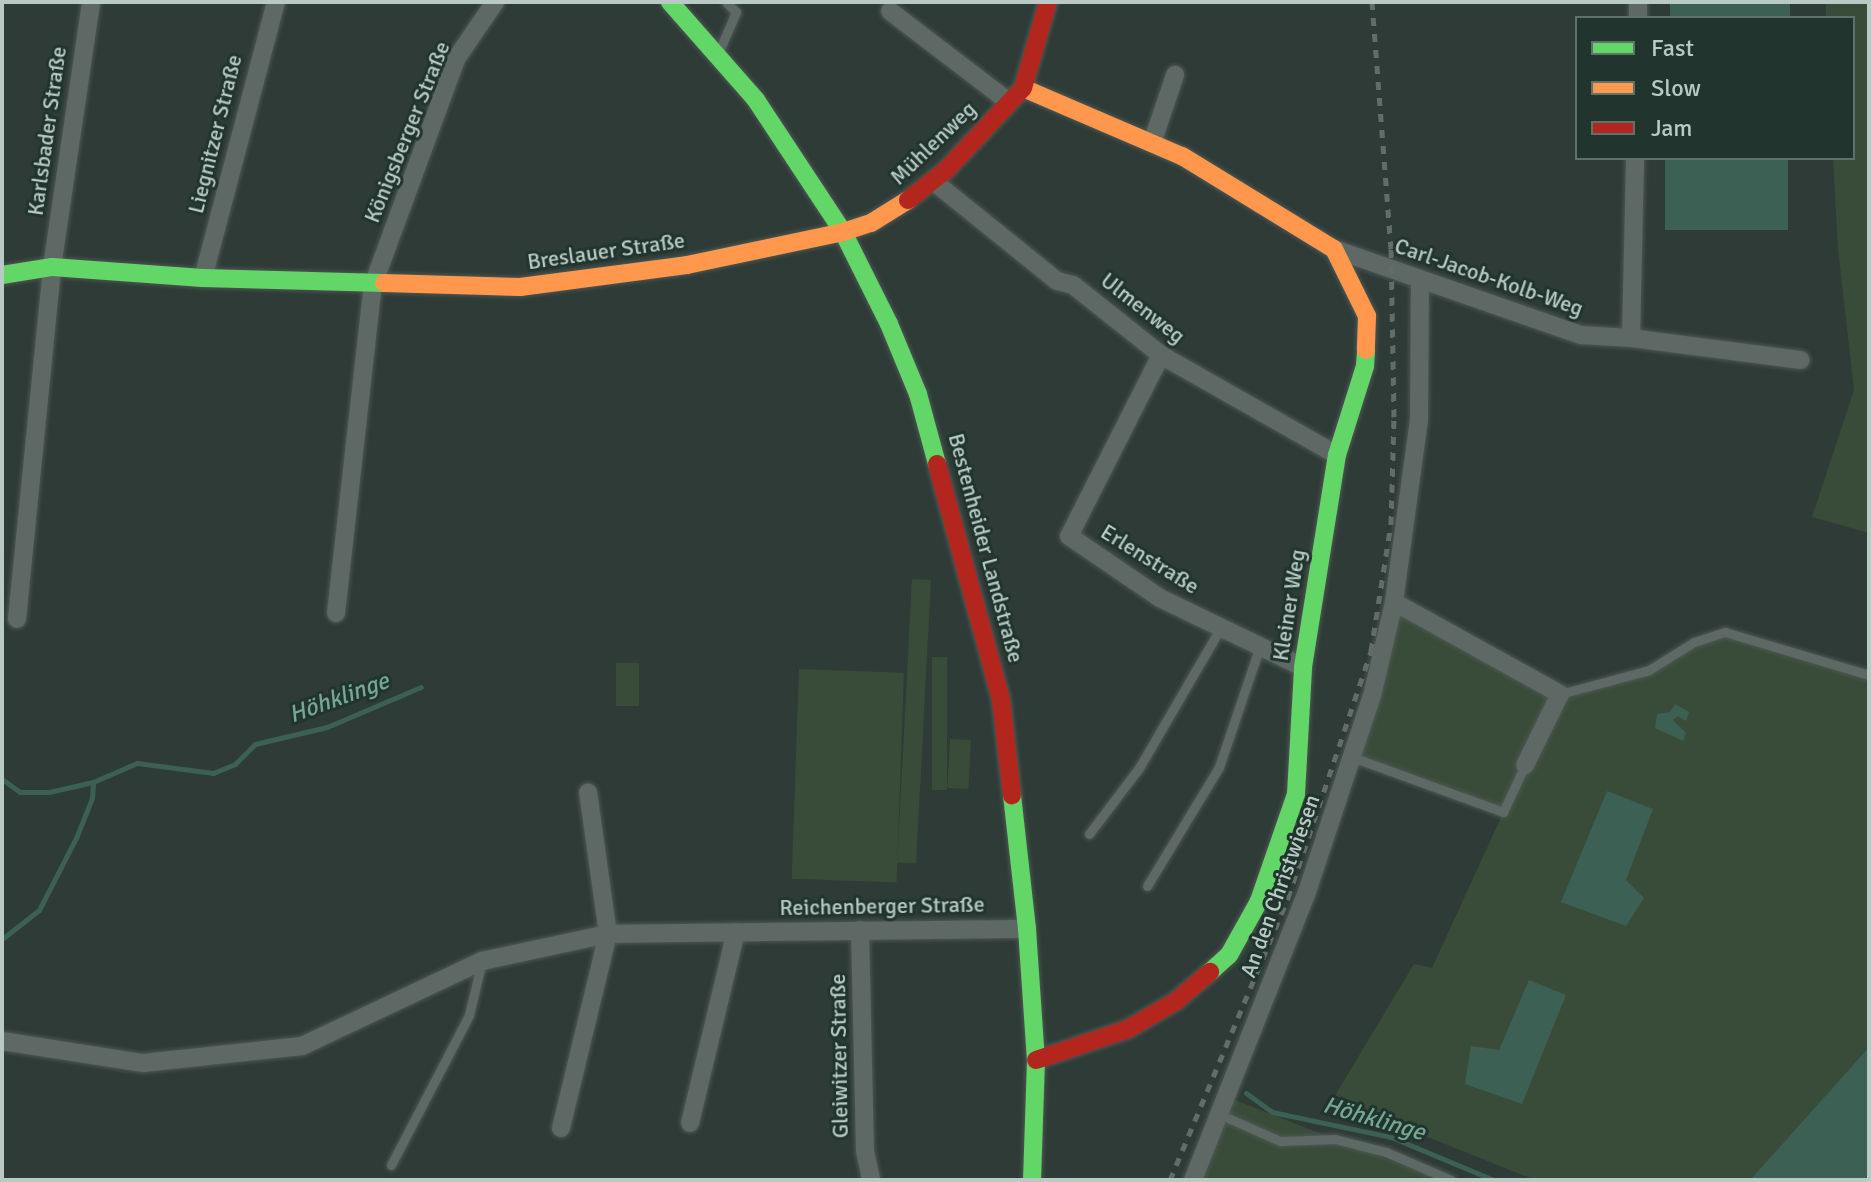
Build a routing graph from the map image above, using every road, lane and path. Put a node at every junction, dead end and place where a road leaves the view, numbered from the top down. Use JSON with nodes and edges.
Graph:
{"nodes":[{"id":1,"x":91,"y":2,"type":"edge"},
{"id":2,"x":276,"y":2,"type":"edge"},
{"id":3,"x":495,"y":2,"type":"edge"},
{"id":4,"x":670,"y":2,"type":"edge"},
{"id":5,"x":726,"y":2,"type":"edge"},
{"id":6,"x":1048,"y":2,"type":"edge"},
{"id":7,"x":890,"y":11,"type":"dead end"},
{"id":8,"x":717,"y":55,"type":"junction"},
{"id":9,"x":1175,"y":75,"type":"dead end"},
{"id":10,"x":1023,"y":88,"type":"junction"},
{"id":11,"x":1009,"y":102,"type":"junction"},
{"id":12,"x":1152,"y":143,"type":"junction"},
{"id":13,"x":1635,"y":160,"type":"edge"},
{"id":14,"x":933,"y":181,"type":"junction"},
{"id":15,"x":843,"y":232,"type":"junction"},
{"id":16,"x":1334,"y":249,"type":"junction"},
{"id":17,"x":52,"y":267,"type":"junction"},
{"id":18,"x":2,"y":275,"type":"edge"},
{"id":19,"x":203,"y":278,"type":"junction"},
{"id":20,"x":1420,"y":279,"type":"junction"},
{"id":21,"x":373,"y":285,"type":"junction"},
{"id":22,"x":1631,"y":338,"type":"junction"},
{"id":23,"x":1161,"y":355,"type":"junction"},
{"id":24,"x":1801,"y":360,"type":"dead end"},
{"id":25,"x":1337,"y":455,"type":"junction"},
{"id":26,"x":1394,"y":602,"type":"junction"},
{"id":27,"x":336,"y":613,"type":"dead end"},
{"id":28,"x":17,"y":619,"type":"dead end"},
{"id":29,"x":1221,"y":627,"type":"junction"},
{"id":30,"x":1260,"y":646,"type":"junction"},
{"id":31,"x":1303,"y":667,"type":"junction"},
{"id":32,"x":1869,"y":675,"type":"edge"},
{"id":33,"x":1560,"y":694,"type":"junction"},
{"id":34,"x":1352,"y":757,"type":"junction"},
{"id":35,"x":1525,"y":765,"type":"joint"},
{"id":36,"x":588,"y":792,"type":"dead end"},
{"id":37,"x":1089,"y":834,"type":"dead end"},
{"id":38,"x":1147,"y":886,"type":"dead end"},
{"id":39,"x":1027,"y":929,"type":"junction"},
{"id":40,"x":860,"y":930,"type":"junction"},
{"id":41,"x":736,"y":932,"type":"junction"},
{"id":42,"x":608,"y":934,"type":"junction"},
{"id":43,"x":482,"y":961,"type":"junction"},
{"id":44,"x":2,"y":1041,"type":"edge"},
{"id":45,"x":1036,"y":1060,"type":"junction"},
{"id":46,"x":1219,"y":1114,"type":"junction"},
{"id":47,"x":690,"y":1123,"type":"dead end"},
{"id":48,"x":561,"y":1128,"type":"dead end"},
{"id":49,"x":391,"y":1165,"type":"dead end"},
{"id":50,"x":871,"y":1180,"type":"edge"},
{"id":51,"x":1032,"y":1180,"type":"edge"},
{"id":52,"x":1193,"y":1180,"type":"edge"},
{"id":53,"x":1451,"y":1180,"type":"edge"}],
"edges":[{"from":1,"to":17,"type":"street","name":"Karlsbader Straße"},
{"from":2,"to":19,"type":"street","name":"Liegnitzer Straße"},
{"from":3,"to":21,"type":"street","name":"Königsberger Straße"},
{"from":4,"to":8,"type":"street","name":"Bestenheider Landstraße"},
{"from":5,"to":8,"type":"lane"},
{"from":6,"to":10,"type":"street","name":"Mühlenweg"},
{"from":7,"to":11,"type":"street","name":"Mühlenweg"},
{"from":8,"to":15,"type":"street","name":"Bestenheider Landstraße"},
{"from":9,"to":12,"type":"street"},
{"from":10,"to":11,"type":"street","name":"Mühlenweg"},
{"from":10,"to":12,"type":"street"},
{"from":11,"to":14,"type":"street","name":"Mühlenweg"},
{"from":12,"to":16,"type":"street"},
{"from":13,"to":22,"type":"street"},
{"from":14,"to":15,"type":"street","name":"Mühlenweg"},
{"from":14,"to":23,"type":"street","name":"Ulmenweg"},
{"from":15,"to":21,"type":"street","name":"Breslauer Straße"},
{"from":15,"to":39,"type":"street","name":"Bestenheider Landstraße"},
{"from":16,"to":20,"type":"street","name":"Carl-Jacob-Kolb-Weg"},
{"from":16,"to":25,"type":"street","name":"Kleiner Weg"},
{"from":17,"to":18,"type":"street","name":"Breslauer Straße"},
{"from":17,"to":19,"type":"street","name":"Breslauer Straße"},
{"from":17,"to":28,"type":"street"},
{"from":19,"to":21,"type":"street","name":"Breslauer Straße"},
{"from":20,"to":22,"type":"street","name":"Carl-Jacob-Kolb-Weg"},
{"from":20,"to":26,"type":"street","name":"An den Christwiesen"},
{"from":21,"to":27,"type":"street"},
{"from":22,"to":24,"type":"street","name":"Carl-Jacob-Kolb-Weg"},
{"from":23,"to":25,"type":"street","name":"Ulmenweg"},
{"from":23,"to":29,"type":"street","name":"Erlenstraße"},
{"from":25,"to":31,"type":"street","name":"Kleiner Weg"},
{"from":26,"to":33,"type":"street"},
{"from":26,"to":34,"type":"street","name":"An den Christwiesen"},
{"from":29,"to":30,"type":"street","name":"Erlenstraße"},
{"from":29,"to":37,"type":"lane"},
{"from":30,"to":31,"type":"street","name":"Erlenstraße"},
{"from":30,"to":38,"type":"lane"},
{"from":31,"to":45,"type":"street","name":"Kleiner Weg"},
{"from":32,"to":33,"type":"lane"},
{"from":33,"to":35,"type":"street"},
{"from":34,"to":35,"type":"lane"},
{"from":34,"to":46,"type":"street","name":"An den Christwiesen"},
{"from":36,"to":42,"type":"street"},
{"from":39,"to":40,"type":"street","name":"Reichenberger Straße"},
{"from":39,"to":45,"type":"street","name":"Bestenheider Landstraße"},
{"from":40,"to":41,"type":"street","name":"Reichenberger Straße"},
{"from":40,"to":50,"type":"street","name":"Gleiwitzer Straße"},
{"from":41,"to":42,"type":"street","name":"Reichenberger Straße"},
{"from":41,"to":47,"type":"street"},
{"from":42,"to":43,"type":"street","name":"Reichenberger Straße"},
{"from":42,"to":48,"type":"street"},
{"from":43,"to":44,"type":"street","name":"Reichenberger Straße"},
{"from":43,"to":49,"type":"lane"},
{"from":45,"to":51,"type":"street","name":"Bestenheider Landstraße"},
{"from":46,"to":52,"type":"street","name":"An den Christwiesen"},
{"from":46,"to":53,"type":"lane"}]}
